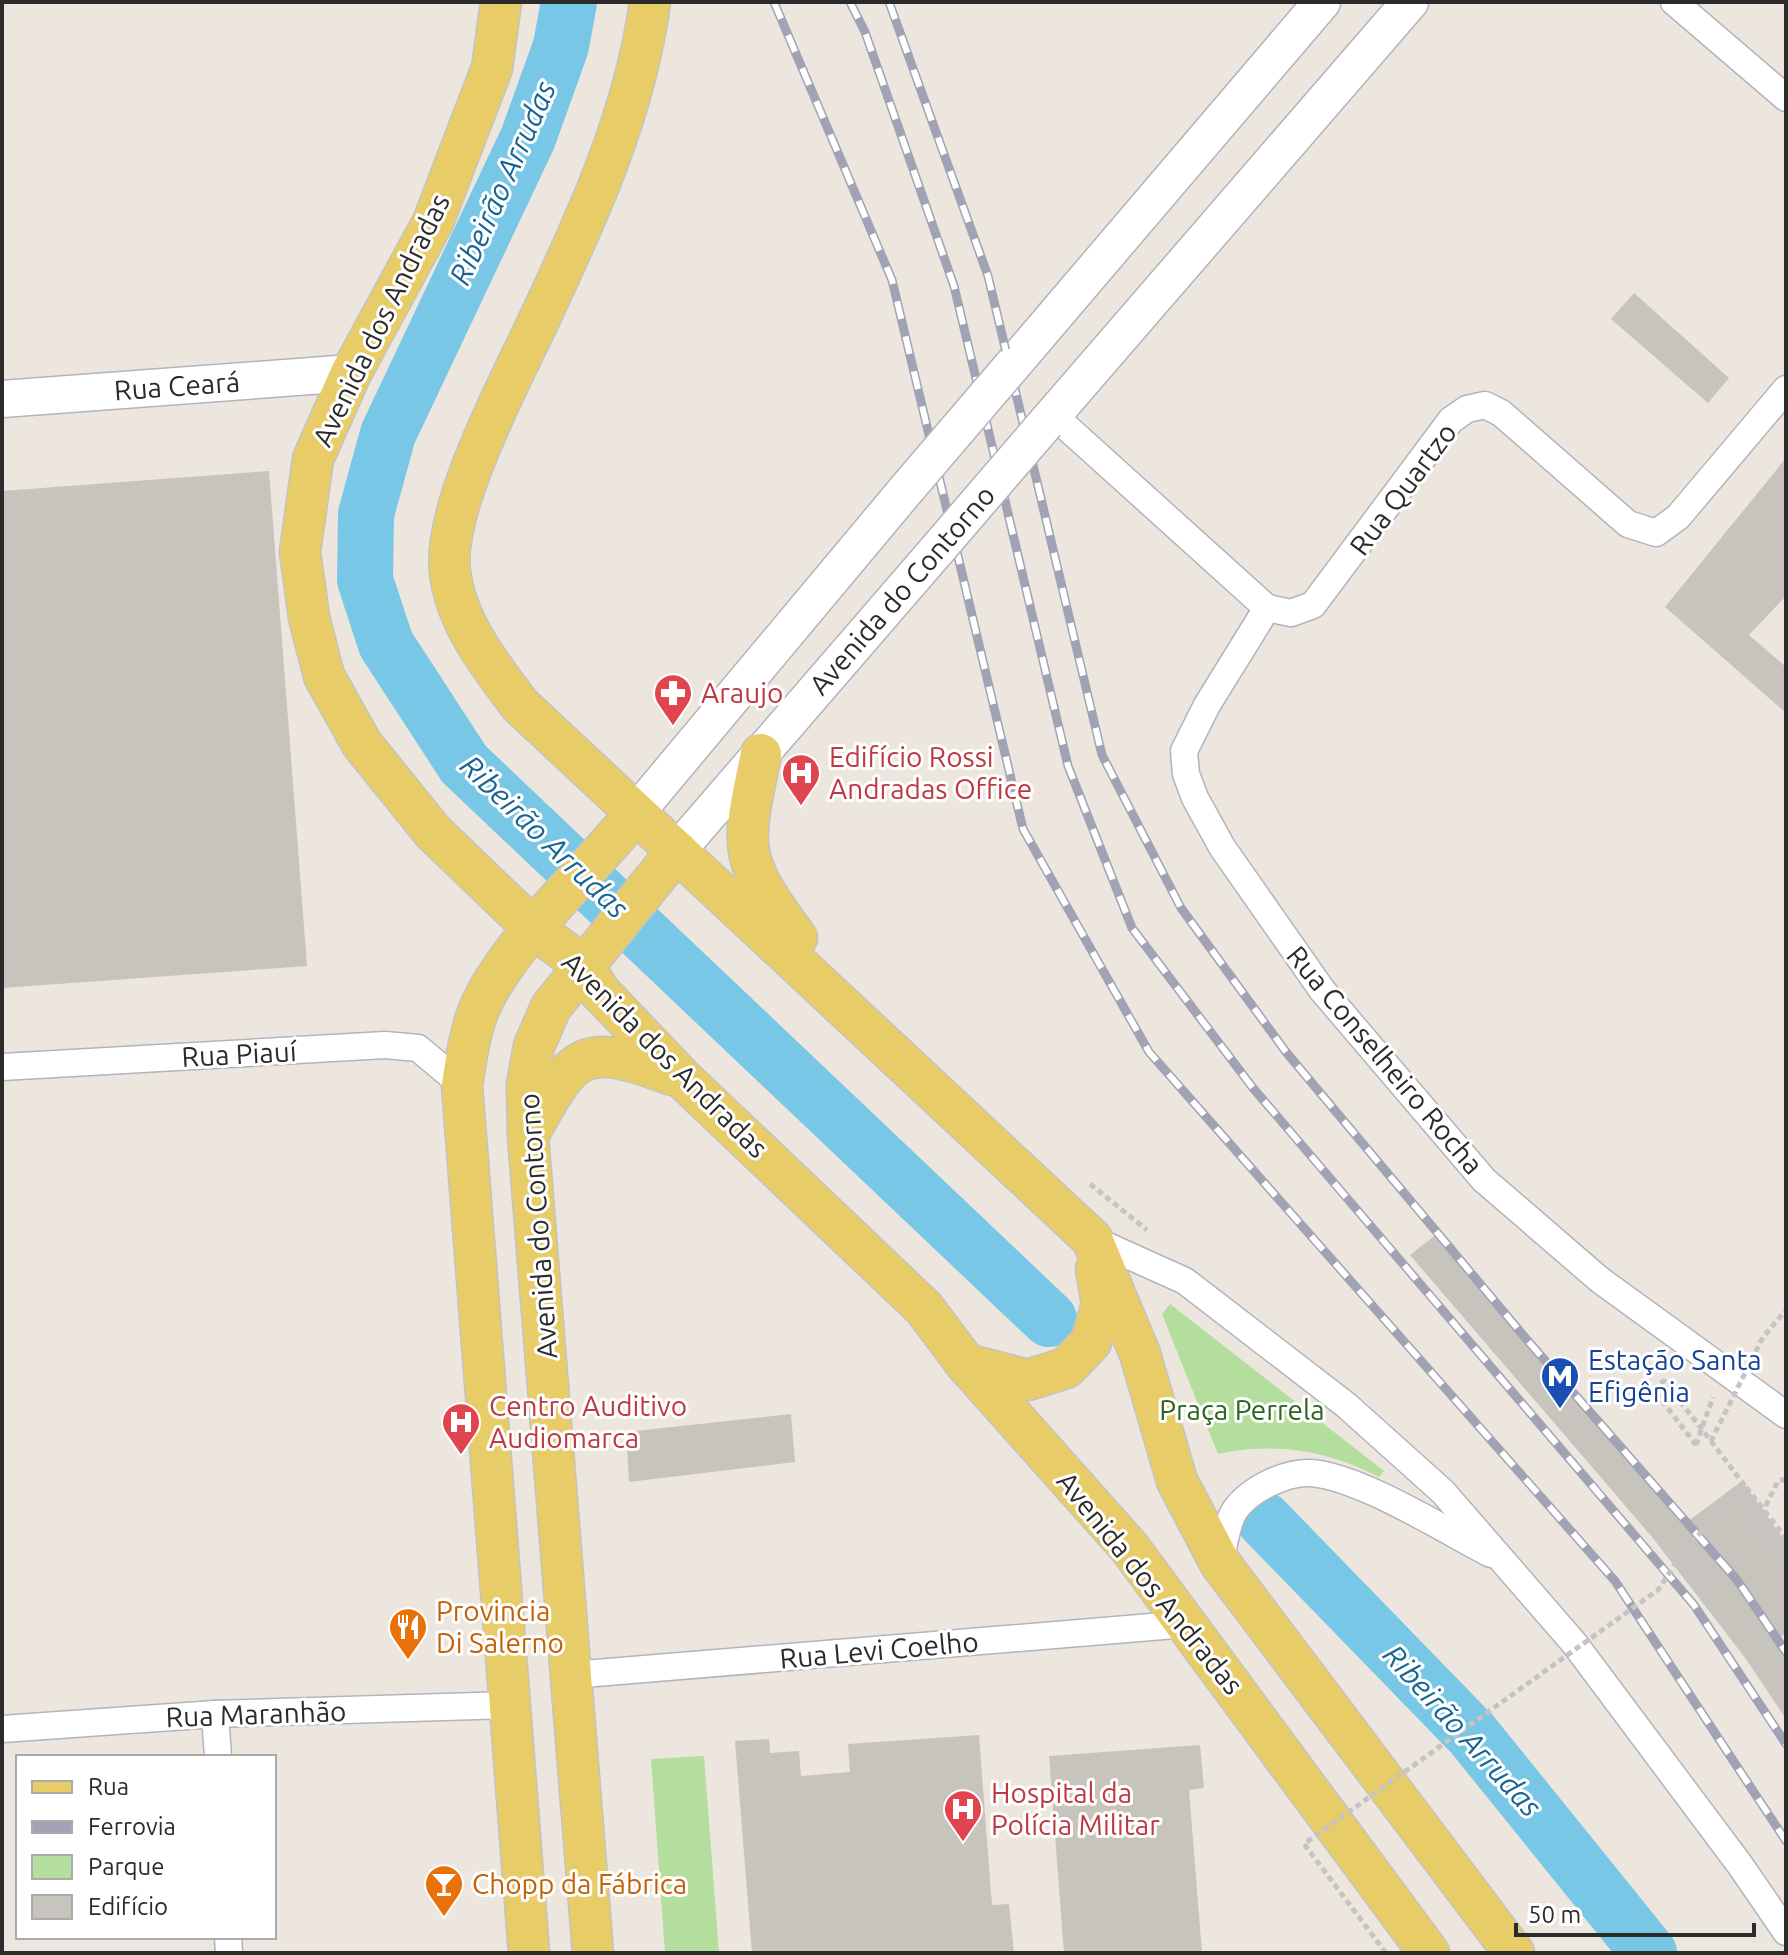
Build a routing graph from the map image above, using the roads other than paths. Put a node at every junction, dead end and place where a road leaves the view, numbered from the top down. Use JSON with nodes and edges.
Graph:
{"nodes":[{"id":1,"x":501,"y":2,"type":"edge"},
{"id":2,"x":650,"y":2,"type":"edge"},
{"id":3,"x":1322,"y":2,"type":"edge"},
{"id":4,"x":1410,"y":2,"type":"edge"},
{"id":5,"x":1674,"y":2,"type":"edge"},
{"id":6,"x":1786,"y":98,"type":"edge"},
{"id":7,"x":351,"y":373,"type":"junction"},
{"id":8,"x":1786,"y":389,"type":"edge"},
{"id":9,"x":2,"y":399,"type":"edge"},
{"id":10,"x":1049,"y":418,"type":"junction"},
{"id":11,"x":1267,"y":608,"type":"junction"},
{"id":12,"x":761,"y":754,"type":"junction"},
{"id":13,"x":625,"y":826,"type":"junction"},
{"id":14,"x":667,"y":863,"type":"junction"},
{"id":15,"x":540,"y":924,"type":"junction"},
{"id":16,"x":588,"y":959,"type":"junction"},
{"id":17,"x":822,"y":984,"type":"junction"},
{"id":18,"x":2,"y":1067,"type":"edge"},
{"id":19,"x":682,"y":1078,"type":"junction"},
{"id":20,"x":462,"y":1085,"type":"junction"},
{"id":21,"x":528,"y":1136,"type":"junction"},
{"id":22,"x":1092,"y":1239,"type":"junction"},
{"id":23,"x":966,"y":1364,"type":"junction"},
{"id":24,"x":1786,"y":1415,"type":"edge"},
{"id":25,"x":1504,"y":1561,"type":"junction"},
{"id":26,"x":1220,"y":1563,"type":"junction"},
{"id":27,"x":1187,"y":1624,"type":"junction"},
{"id":28,"x":506,"y":1644,"type":"junction"},
{"id":29,"x":572,"y":1675,"type":"junction"},
{"id":30,"x":511,"y":1705,"type":"junction"},
{"id":31,"x":215,"y":1714,"type":"junction"},
{"id":32,"x":2,"y":1729,"type":"edge"},
{"id":33,"x":576,"y":1733,"type":"junction"},
{"id":34,"x":218,"y":1755,"type":"edge"},
{"id":35,"x":1786,"y":1932,"type":"edge"},
{"id":36,"x":529,"y":1953,"type":"edge"},
{"id":37,"x":593,"y":1953,"type":"edge"},
{"id":38,"x":1429,"y":1953,"type":"edge"},
{"id":39,"x":1514,"y":1953,"type":"edge"}],
"edges":[{"from":1,"to":7,"type":"main road","name":"Avenida dos Andradas"},
{"from":2,"to":13,"type":"main road"},
{"from":3,"to":13,"type":"main road","bridge":true},
{"from":4,"to":10,"type":"main road","name":"Avenida do Contorno"},
{"from":5,"to":6,"type":"street"},
{"from":7,"to":9,"type":"main road","name":"Rua Ceará"},
{"from":7,"to":15,"type":"main road","name":"Avenida dos Andradas"},
{"from":8,"to":11,"type":"street","name":"Rua Quartzo"},
{"from":10,"to":11,"type":"street"},
{"from":10,"to":12,"type":"main road","name":"Avenida do Contorno","bridge":true},
{"from":11,"to":24,"type":"street","name":"Rua Conselheiro Rocha"},
{"from":12,"to":14,"type":"main road","name":"Avenida do Contorno"},
{"from":12,"to":17,"type":"main road"},
{"from":13,"to":14,"type":"main road"},
{"from":13,"to":15,"type":"main road"},
{"from":14,"to":16,"type":"main road","name":"Avenida do Contorno"},
{"from":14,"to":17,"type":"main road"},
{"from":15,"to":16,"type":"main road","name":"Avenida dos Andradas"},
{"from":15,"to":20,"type":"main road"},
{"from":16,"to":19,"type":"main road","name":"Avenida dos Andradas"},
{"from":16,"to":21,"type":"main road","name":"Avenida do Contorno"},
{"from":17,"to":22,"type":"main road"},
{"from":18,"to":20,"type":"street","name":"Rua Piauí"},
{"from":19,"to":21,"type":"main road"},
{"from":19,"to":23,"type":"main road","name":"Avenida dos Andradas"},
{"from":20,"to":28,"type":"main road"},
{"from":21,"to":29,"type":"main road","name":"Avenida do Contorno"},
{"from":22,"to":23,"type":"main road"},
{"from":22,"to":25,"type":"street"},
{"from":22,"to":26,"type":"main road"},
{"from":23,"to":27,"type":"main road","name":"Avenida dos Andradas"},
{"from":25,"to":26,"type":"street"},
{"from":25,"to":35,"type":"street"},
{"from":26,"to":39,"type":"main road"},
{"from":27,"to":29,"type":"street","name":"Rua Levi Coelho"},
{"from":27,"to":38,"type":"main road","name":"Avenida dos Andradas"},
{"from":28,"to":29,"type":"main road"},
{"from":28,"to":30,"type":"main road"},
{"from":29,"to":33,"type":"main road","name":"Avenida do Contorno"},
{"from":30,"to":31,"type":"street","name":"Rua Maranhão"},
{"from":30,"to":33,"type":"main road"},
{"from":30,"to":36,"type":"main road"},
{"from":31,"to":32,"type":"street","name":"Rua Maranhão"},
{"from":31,"to":34,"type":"street"},
{"from":33,"to":37,"type":"main road","name":"Avenida do Contorno"}]}
